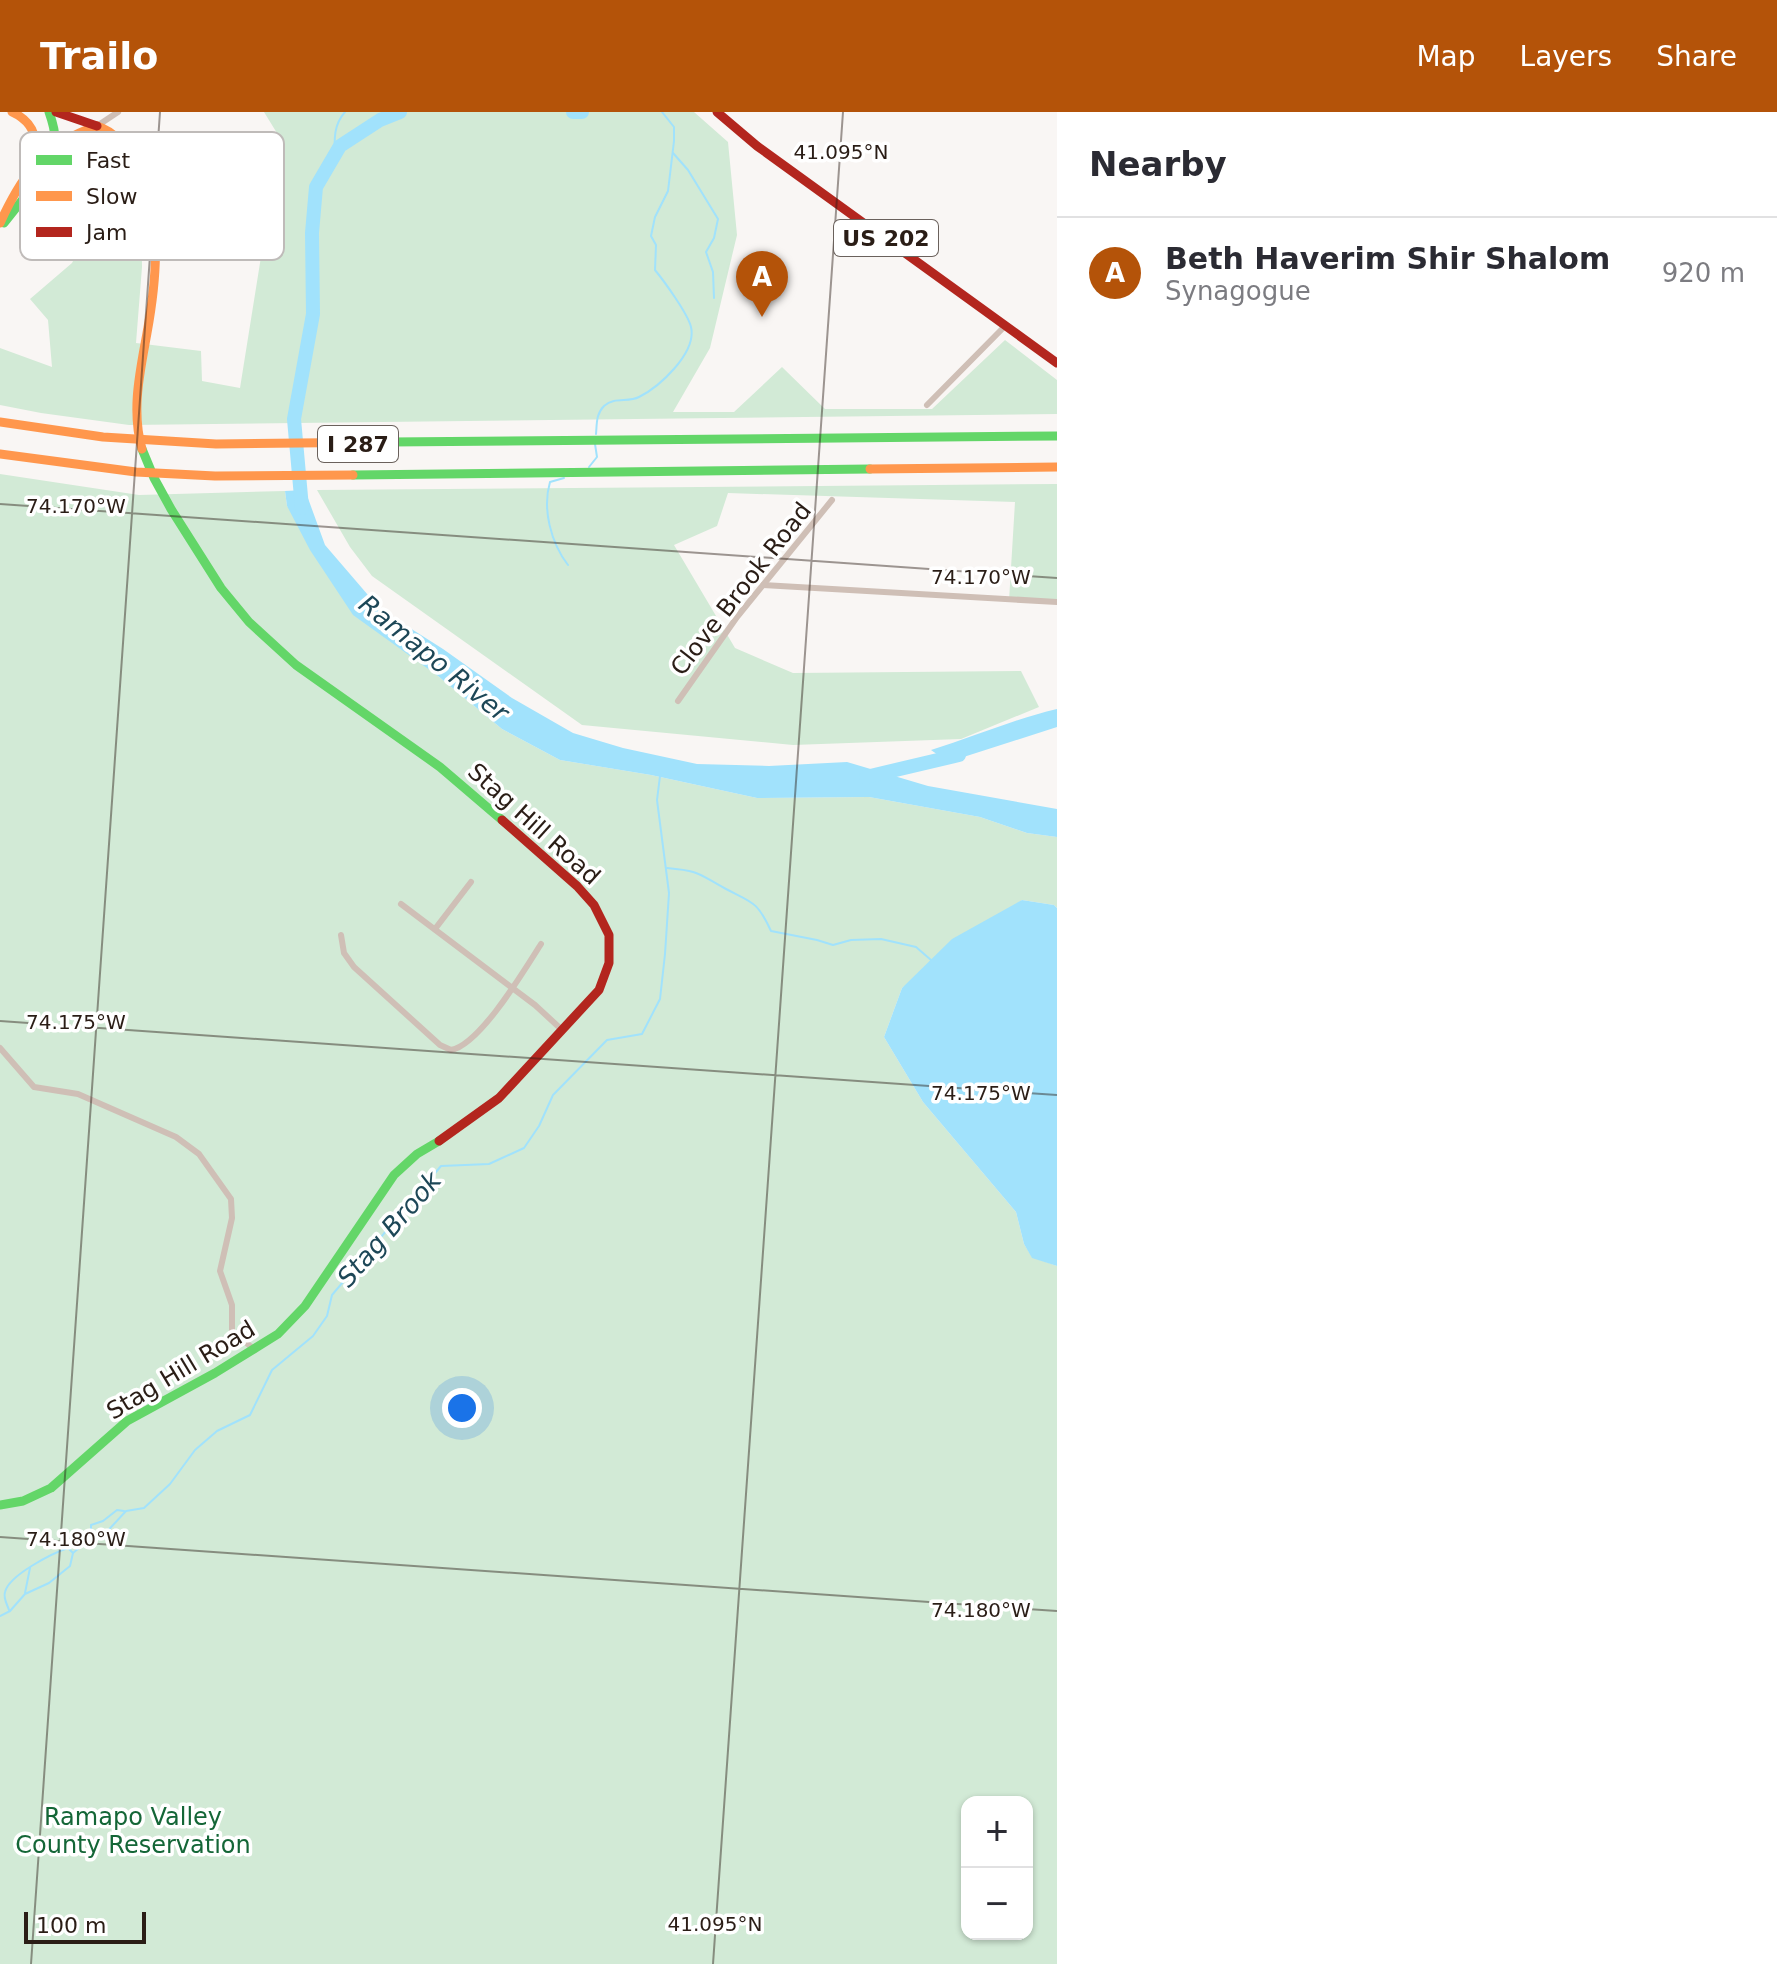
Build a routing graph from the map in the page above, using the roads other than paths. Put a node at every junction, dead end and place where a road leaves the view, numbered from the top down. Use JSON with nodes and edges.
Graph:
{"nodes":[{"id":1,"x":12,"y":112,"type":"edge"},
{"id":2,"x":49,"y":112,"type":"edge"},
{"id":3,"x":56,"y":112,"type":"edge"},
{"id":4,"x":84,"y":112,"type":"edge"},
{"id":5,"x":118,"y":112,"type":"edge"},
{"id":6,"x":721,"y":113,"type":"edge"},
{"id":7,"x":97,"y":126,"type":"junction"},
{"id":8,"x":34,"y":132,"type":"edge"},
{"id":9,"x":55,"y":132,"type":"edge"},
{"id":10,"x":83,"y":132,"type":"edge"},
{"id":11,"x":90,"y":132,"type":"edge"},
{"id":12,"x":111,"y":132,"type":"edge"},
{"id":13,"x":20,"y":187,"type":"edge"},
{"id":14,"x":20,"y":202,"type":"edge"},
{"id":15,"x":0,"y":226,"type":"edge"},
{"id":16,"x":155,"y":260,"type":"edge"},
{"id":17,"x":1005,"y":326,"type":"junction"},
{"id":18,"x":1057,"y":363,"type":"edge"},
{"id":19,"x":927,"y":405,"type":"dead end"},
{"id":20,"x":0,"y":422,"type":"edge"},
{"id":21,"x":1057,"y":436,"type":"edge"},
{"id":22,"x":0,"y":454,"type":"edge"},
{"id":23,"x":1057,"y":467,"type":"edge"},
{"id":24,"x":832,"y":500,"type":"dead end"},
{"id":25,"x":763,"y":585,"type":"junction"},
{"id":26,"x":1057,"y":602,"type":"edge"},
{"id":27,"x":678,"y":701,"type":"dead end"},
{"id":28,"x":471,"y":882,"type":"dead end"},
{"id":29,"x":401,"y":904,"type":"dead end"},
{"id":30,"x":435,"y":929,"type":"junction"},
{"id":31,"x":341,"y":935,"type":"dead end"},
{"id":32,"x":541,"y":944,"type":"dead end"},
{"id":33,"x":513,"y":989,"type":"junction"},
{"id":34,"x":561,"y":1029,"type":"junction"},
{"id":35,"x":0,"y":1048,"type":"edge"},
{"id":36,"x":255,"y":1350,"type":"junction"},
{"id":37,"x":0,"y":1505,"type":"edge"}],
"edges":[{"from":1,"to":8,"type":"main road"},
{"from":2,"to":9,"type":"main road"},
{"from":3,"to":7,"type":"main road"},
{"from":4,"to":7,"type":"main road"},
{"from":5,"to":7,"type":"street"},
{"from":6,"to":17,"type":"main road","number":"US 202"},
{"from":7,"to":10,"type":"main road"},
{"from":7,"to":11,"type":"main road"},
{"from":7,"to":12,"type":"main road","name":"Stag Hill Road"},
{"from":13,"to":15,"type":"main road"},
{"from":14,"to":15,"type":"main road"},
{"from":16,"to":34,"type":"main road","name":"Stag Hill Road"},
{"from":17,"to":18,"type":"main road","number":"US 202"},
{"from":17,"to":19,"type":"street"},
{"from":20,"to":21,"type":"main road","number":"I 287"},
{"from":22,"to":23,"type":"main road","number":"I 287"},
{"from":24,"to":25,"type":"street","name":"Clove Brook Road"},
{"from":25,"to":26,"type":"street"},
{"from":25,"to":27,"type":"street","name":"Clove Brook Road"},
{"from":28,"to":30,"type":"street"},
{"from":29,"to":30,"type":"street"},
{"from":30,"to":33,"type":"street"},
{"from":31,"to":33,"type":"street"},
{"from":32,"to":33,"type":"street"},
{"from":33,"to":34,"type":"street"},
{"from":34,"to":36,"type":"main road","name":"Stag Hill Road"},
{"from":35,"to":36,"type":"street"},
{"from":36,"to":37,"type":"main road","name":"Stag Hill Road"}]}
